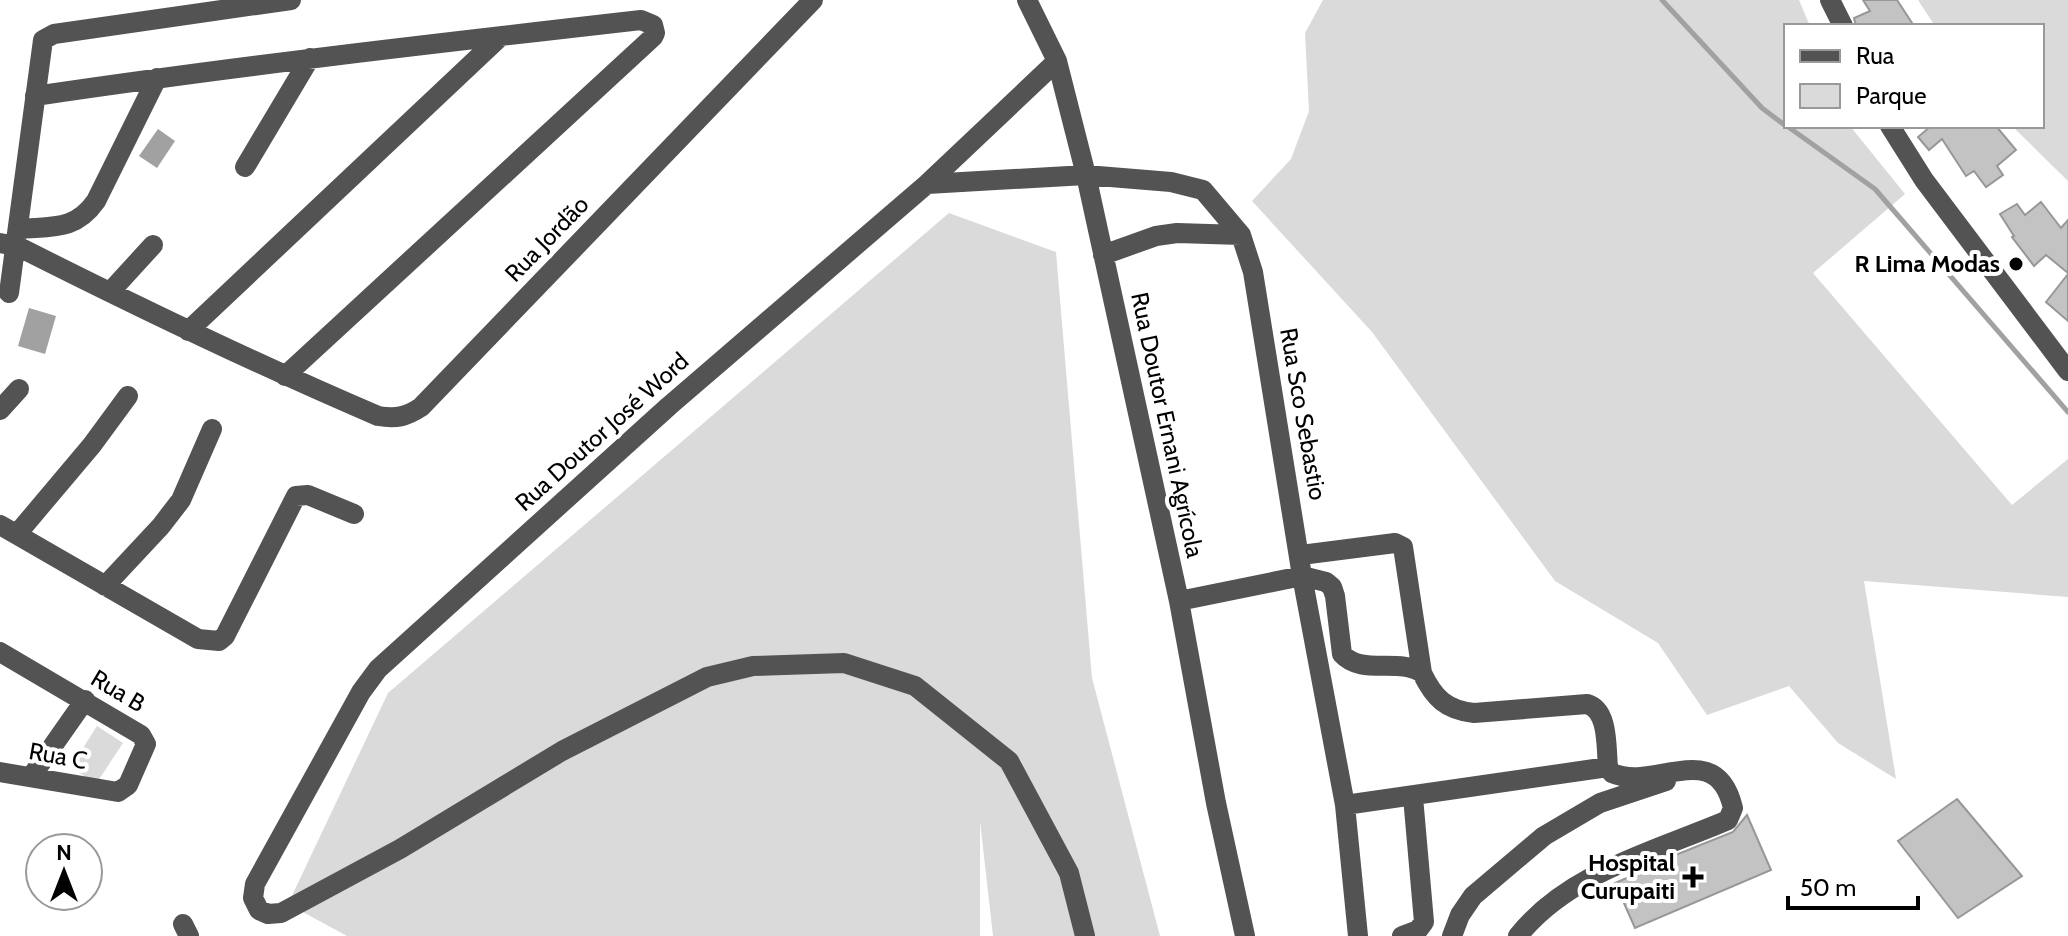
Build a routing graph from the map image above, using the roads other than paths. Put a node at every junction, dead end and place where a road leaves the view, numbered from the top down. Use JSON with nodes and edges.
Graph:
{"nodes":[{"id":1,"x":291,"y":0,"type":"edge"},
{"id":2,"x":813,"y":0,"type":"edge"},
{"id":3,"x":1027,"y":0,"type":"edge"},
{"id":4,"x":1830,"y":0,"type":"edge"},
{"id":5,"x":1842,"y":24,"type":"edge"},
{"id":6,"x":501,"y":36,"type":"junction"},
{"id":7,"x":310,"y":58,"type":"junction"},
{"id":8,"x":1057,"y":61,"type":"junction"},
{"id":9,"x":157,"y":78,"type":"junction"},
{"id":10,"x":35,"y":96,"type":"junction"},
{"id":11,"x":1891,"y":128,"type":"edge"},
{"id":12,"x":245,"y":167,"type":"dead end"},
{"id":13,"x":1086,"y":175,"type":"junction"},
{"id":14,"x":927,"y":184,"type":"junction"},
{"id":15,"x":1241,"y":235,"type":"junction"},
{"id":16,"x":12,"y":239,"type":"edge"},
{"id":17,"x":153,"y":245,"type":"dead end"},
{"id":18,"x":1103,"y":255,"type":"junction"},
{"id":19,"x":110,"y":292,"type":"junction"},
{"id":20,"x":9,"y":293,"type":"dead end"},
{"id":21,"x":188,"y":331,"type":"junction"},
{"id":22,"x":2068,"y":371,"type":"edge"},
{"id":23,"x":285,"y":376,"type":"junction"},
{"id":24,"x":19,"y":389,"type":"dead end"},
{"id":25,"x":128,"y":396,"type":"dead end"},
{"id":26,"x":0,"y":410,"type":"edge"},
{"id":27,"x":212,"y":429,"type":"dead end"},
{"id":28,"x":354,"y":514,"type":"dead end"},
{"id":29,"x":9,"y":530,"type":"edge"},
{"id":30,"x":1301,"y":555,"type":"junction"},
{"id":31,"x":1302,"y":576,"type":"junction"},
{"id":32,"x":105,"y":586,"type":"junction"},
{"id":33,"x":1179,"y":601,"type":"junction"},
{"id":34,"x":0,"y":652,"type":"edge"},
{"id":35,"x":1422,"y":673,"type":"junction"},
{"id":36,"x":85,"y":700,"type":"junction"},
{"id":37,"x":1608,"y":767,"type":"junction"},
{"id":38,"x":1696,"y":770,"type":"junction"},
{"id":39,"x":0,"y":772,"type":"edge"},
{"id":40,"x":31,"y":777,"type":"junction"},
{"id":41,"x":107,"y":791,"type":"joint"},
{"id":42,"x":1413,"y":797,"type":"junction"},
{"id":43,"x":1345,"y":805,"type":"junction"},
{"id":44,"x":1085,"y":936,"type":"edge"},
{"id":45,"x":1245,"y":936,"type":"edge"},
{"id":46,"x":1358,"y":936,"type":"edge"},
{"id":47,"x":1402,"y":936,"type":"edge"},
{"id":48,"x":1452,"y":936,"type":"edge"},
{"id":49,"x":1518,"y":936,"type":"edge"}],
"edges":[{"from":1,"to":10,"type":"street"},
{"from":2,"to":23,"type":"street","name":"Rua Jordão"},
{"from":3,"to":8,"type":"street","name":"Rua Doutor Ernani Agrícola"},
{"from":4,"to":5,"type":"street"},
{"from":6,"to":7,"type":"street"},
{"from":6,"to":21,"type":"street"},
{"from":6,"to":23,"type":"street"},
{"from":7,"to":9,"type":"street"},
{"from":7,"to":12,"type":"street"},
{"from":8,"to":13,"type":"street","name":"Rua Doutor Ernani Agrícola"},
{"from":8,"to":14,"type":"street","name":"Rua Doutor José Word"},
{"from":9,"to":10,"type":"street"},
{"from":9,"to":16,"type":"street"},
{"from":10,"to":16,"type":"street"},
{"from":11,"to":22,"type":"street"},
{"from":13,"to":14,"type":"street","name":"Rua Sco Sebastio"},
{"from":13,"to":15,"type":"street","name":"Rua Sco Sebastio"},
{"from":13,"to":18,"type":"street","name":"Rua Doutor Ernani Agrícola"},
{"from":14,"to":44,"type":"street","name":"Rua Doutor José Word"},
{"from":15,"to":18,"type":"street"},
{"from":15,"to":30,"type":"street","name":"Rua Sco Sebastio"},
{"from":16,"to":19,"type":"street","name":"Rua Jordão"},
{"from":16,"to":20,"type":"street"},
{"from":17,"to":19,"type":"street"},
{"from":18,"to":33,"type":"street","name":"Rua Doutor Ernani Agrícola"},
{"from":19,"to":21,"type":"street","name":"Rua Jordão"},
{"from":21,"to":23,"type":"street","name":"Rua Jordão"},
{"from":24,"to":26,"type":"street"},
{"from":25,"to":29,"type":"street"},
{"from":27,"to":32,"type":"street"},
{"from":28,"to":32,"type":"street"},
{"from":29,"to":32,"type":"street"},
{"from":30,"to":31,"type":"street","name":"Rua Sco Sebastio"},
{"from":30,"to":35,"type":"street"},
{"from":31,"to":33,"type":"street"},
{"from":31,"to":35,"type":"street"},
{"from":31,"to":43,"type":"street","name":"Rua Sco Sebastio"},
{"from":33,"to":45,"type":"street","name":"Rua Doutor Ernani Agrícola"},
{"from":34,"to":36,"type":"street","name":"Rua B"},
{"from":35,"to":37,"type":"street"},
{"from":36,"to":40,"type":"street"},
{"from":36,"to":41,"type":"street","name":"Rua B"},
{"from":37,"to":38,"type":"street"},
{"from":37,"to":42,"type":"street"},
{"from":38,"to":48,"type":"street"},
{"from":38,"to":49,"type":"street"},
{"from":39,"to":40,"type":"street","name":"Rua C"},
{"from":40,"to":41,"type":"street","name":"Rua C"},
{"from":42,"to":43,"type":"street"},
{"from":42,"to":47,"type":"street"},
{"from":43,"to":46,"type":"street","name":"Rua Sco Sebastio"}]}
